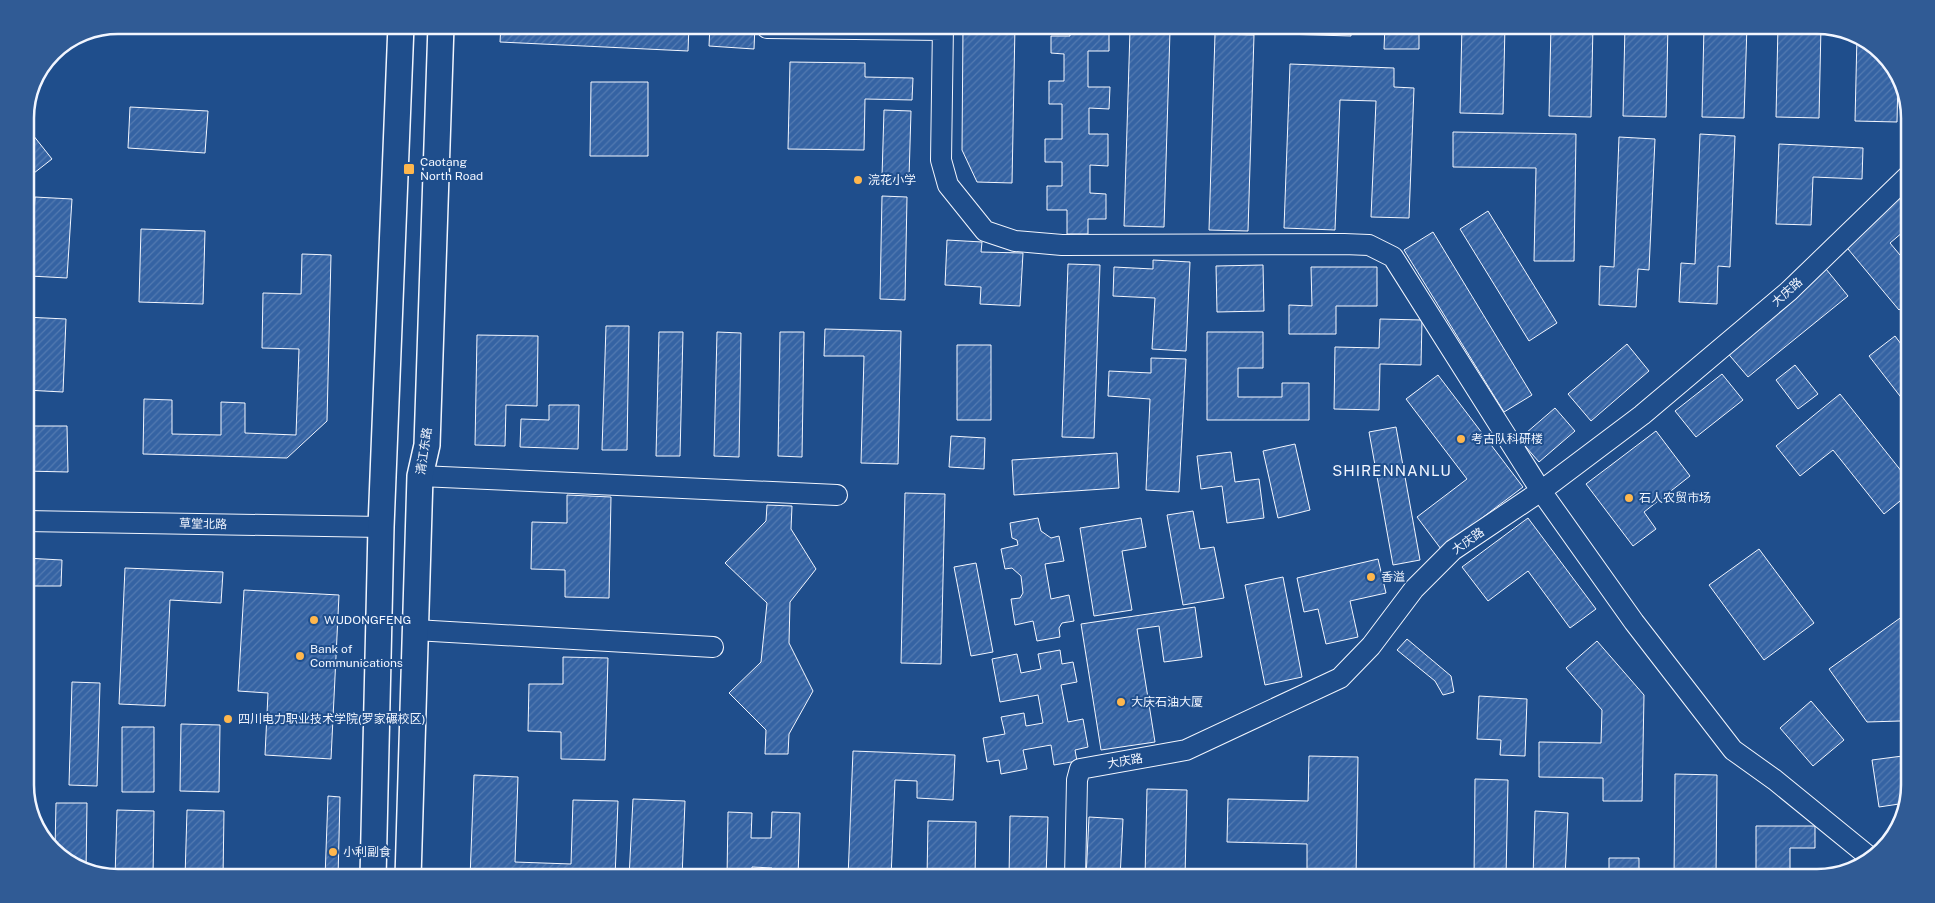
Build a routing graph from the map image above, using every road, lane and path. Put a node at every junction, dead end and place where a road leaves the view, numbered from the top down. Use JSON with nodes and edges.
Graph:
{"nodes":[{"id":1,"x":401,"y":34,"type":"edge"},
{"id":2,"x":441,"y":34,"type":"edge"},
{"id":3,"x":943,"y":34,"type":"edge"},
{"id":4,"x":1901,"y":183,"type":"edge"},
{"id":5,"x":420,"y":476,"type":"junction"},
{"id":6,"x":1541,"y":491,"type":"junction"},
{"id":7,"x":837,"y":495,"type":"dead end"},
{"id":8,"x":34,"y":521,"type":"edge"},
{"id":9,"x":381,"y":528,"type":"junction"},
{"id":10,"x":415,"y":630,"type":"junction"},
{"id":11,"x":713,"y":647,"type":"dead end"},
{"id":12,"x":1866,"y":854,"type":"edge"},
{"id":13,"x":374,"y":869,"type":"edge"},
{"id":14,"x":408,"y":869,"type":"edge"},
{"id":15,"x":1075,"y":869,"type":"edge"}],
"edges":[{"from":1,"to":9,"type":"main road"},
{"from":2,"to":5,"type":"main road","name":"清江东路"},
{"from":3,"to":6,"type":"street"},
{"from":4,"to":6,"type":"street","name":"大庆路"},
{"from":5,"to":7,"type":"street"},
{"from":5,"to":10,"type":"main road","name":"清江东路"},
{"from":6,"to":12,"type":"street"},
{"from":6,"to":15,"type":"street","name":"大庆路"},
{"from":8,"to":9,"type":"street","name":"草堂北路"},
{"from":9,"to":13,"type":"main road"},
{"from":10,"to":11,"type":"street"},
{"from":10,"to":14,"type":"main road","name":"清江东路"}]}
